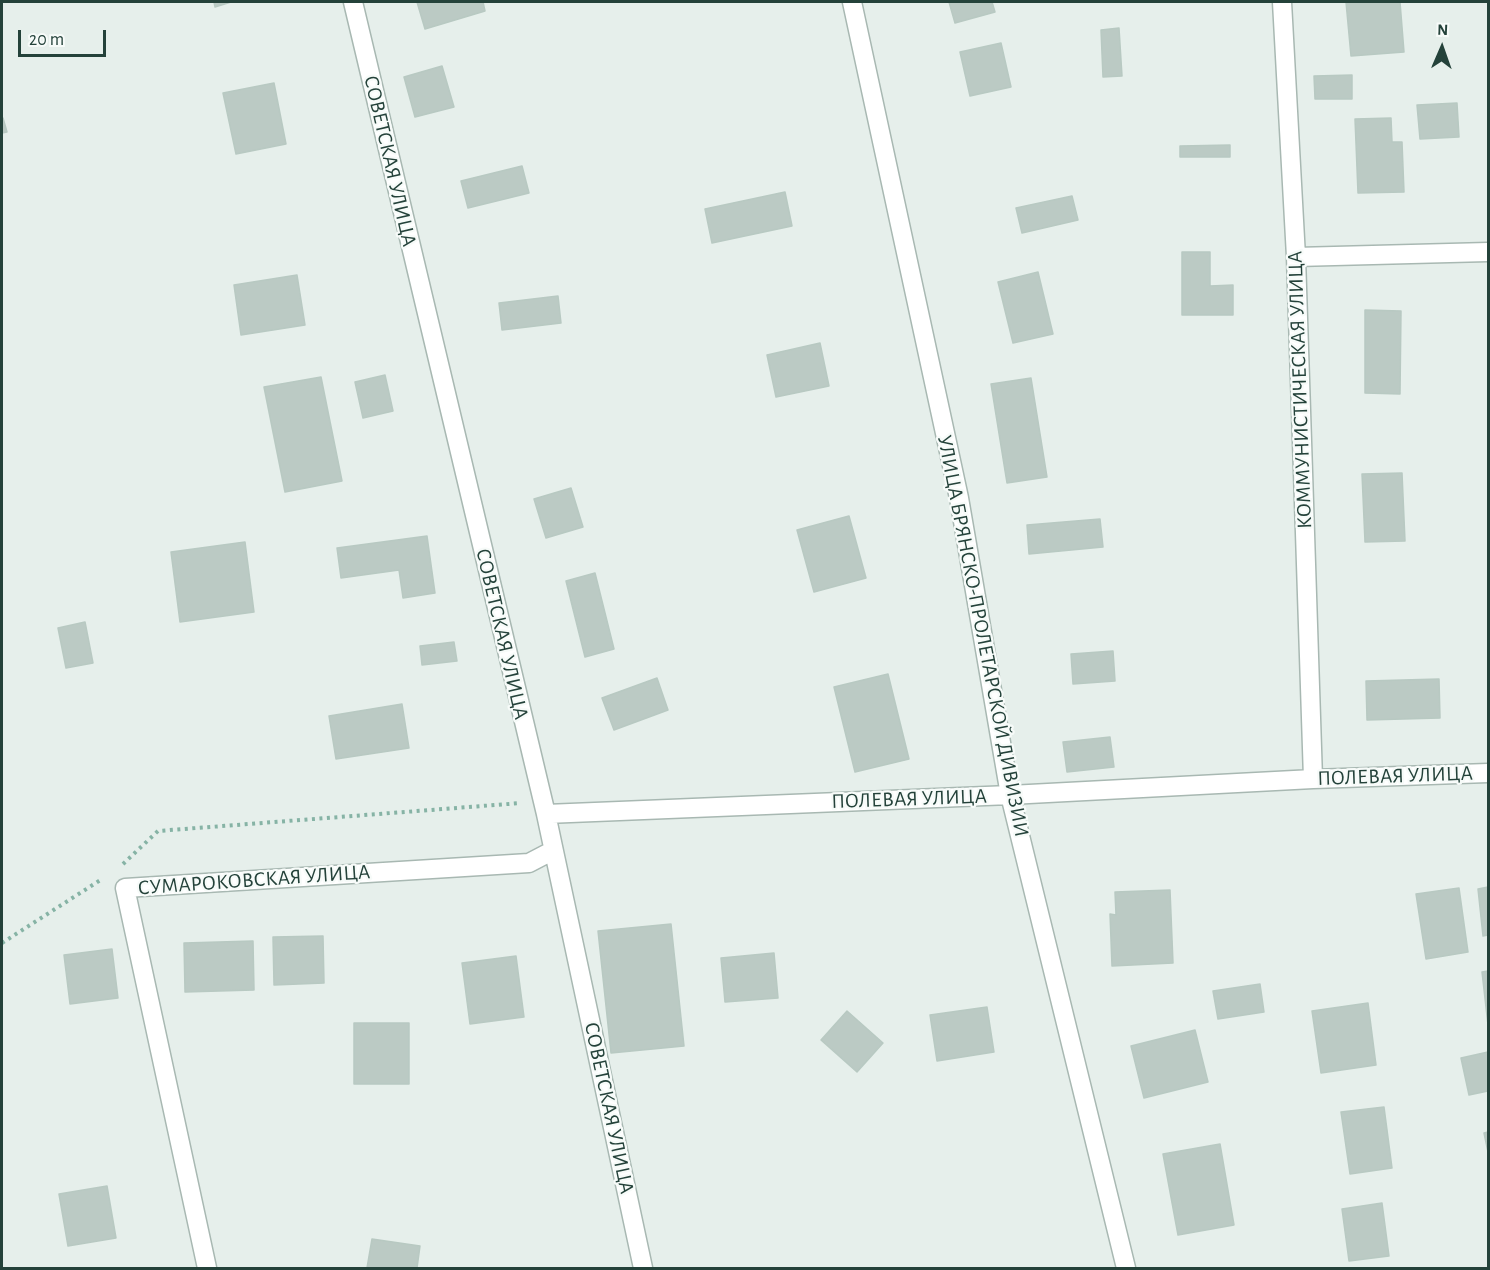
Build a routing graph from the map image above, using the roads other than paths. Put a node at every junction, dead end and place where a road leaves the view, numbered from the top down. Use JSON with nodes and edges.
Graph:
{"nodes":[{"id":1,"x":353,"y":2,"type":"edge"},
{"id":2,"x":852,"y":2,"type":"edge"},
{"id":3,"x":1282,"y":2,"type":"edge"},
{"id":4,"x":1488,"y":252,"type":"edge"},
{"id":5,"x":1296,"y":257,"type":"junction"},
{"id":6,"x":1488,"y":773,"type":"edge"},
{"id":7,"x":1313,"y":779,"type":"junction"},
{"id":8,"x":1011,"y":795,"type":"junction"},
{"id":9,"x":544,"y":808,"type":"junction"},
{"id":10,"x":552,"y":850,"type":"junction"},
{"id":11,"x":207,"y":1269,"type":"edge"},
{"id":12,"x":644,"y":1269,"type":"edge"},
{"id":13,"x":1126,"y":1269,"type":"edge"}],
"edges":[{"from":1,"to":9,"type":"street","name":"СОВЕТСКАЯ УЛИЦА"},
{"from":2,"to":8,"type":"street","name":"УЛИЦА БРЯНСКО-ПРОЛЕТАРСКОЙ ДИВИЗИИ"},
{"from":3,"to":5,"type":"street","name":"КОММУНИСТИЧЕСКАЯ УЛИЦА"},
{"from":4,"to":5,"type":"street"},
{"from":5,"to":7,"type":"street","name":"КОММУНИСТИЧЕСКАЯ УЛИЦА"},
{"from":6,"to":7,"type":"street","name":"ПОЛЕВАЯ УЛИЦА"},
{"from":7,"to":8,"type":"street","name":"ПОЛЕВАЯ УЛИЦА"},
{"from":8,"to":9,"type":"street","name":"ПОЛЕВАЯ УЛИЦА"},
{"from":8,"to":13,"type":"street","name":"УЛИЦА БРЯНСКО-ПРОЛЕТАРСКОЙ ДИВИЗИИ"},
{"from":9,"to":10,"type":"street","name":"СОВЕТСКАЯ УЛИЦА"},
{"from":10,"to":11,"type":"street","name":"СУМАРОКОВСКАЯ УЛИЦА"},
{"from":10,"to":12,"type":"street","name":"СОВЕТСКАЯ УЛИЦА"}]}
